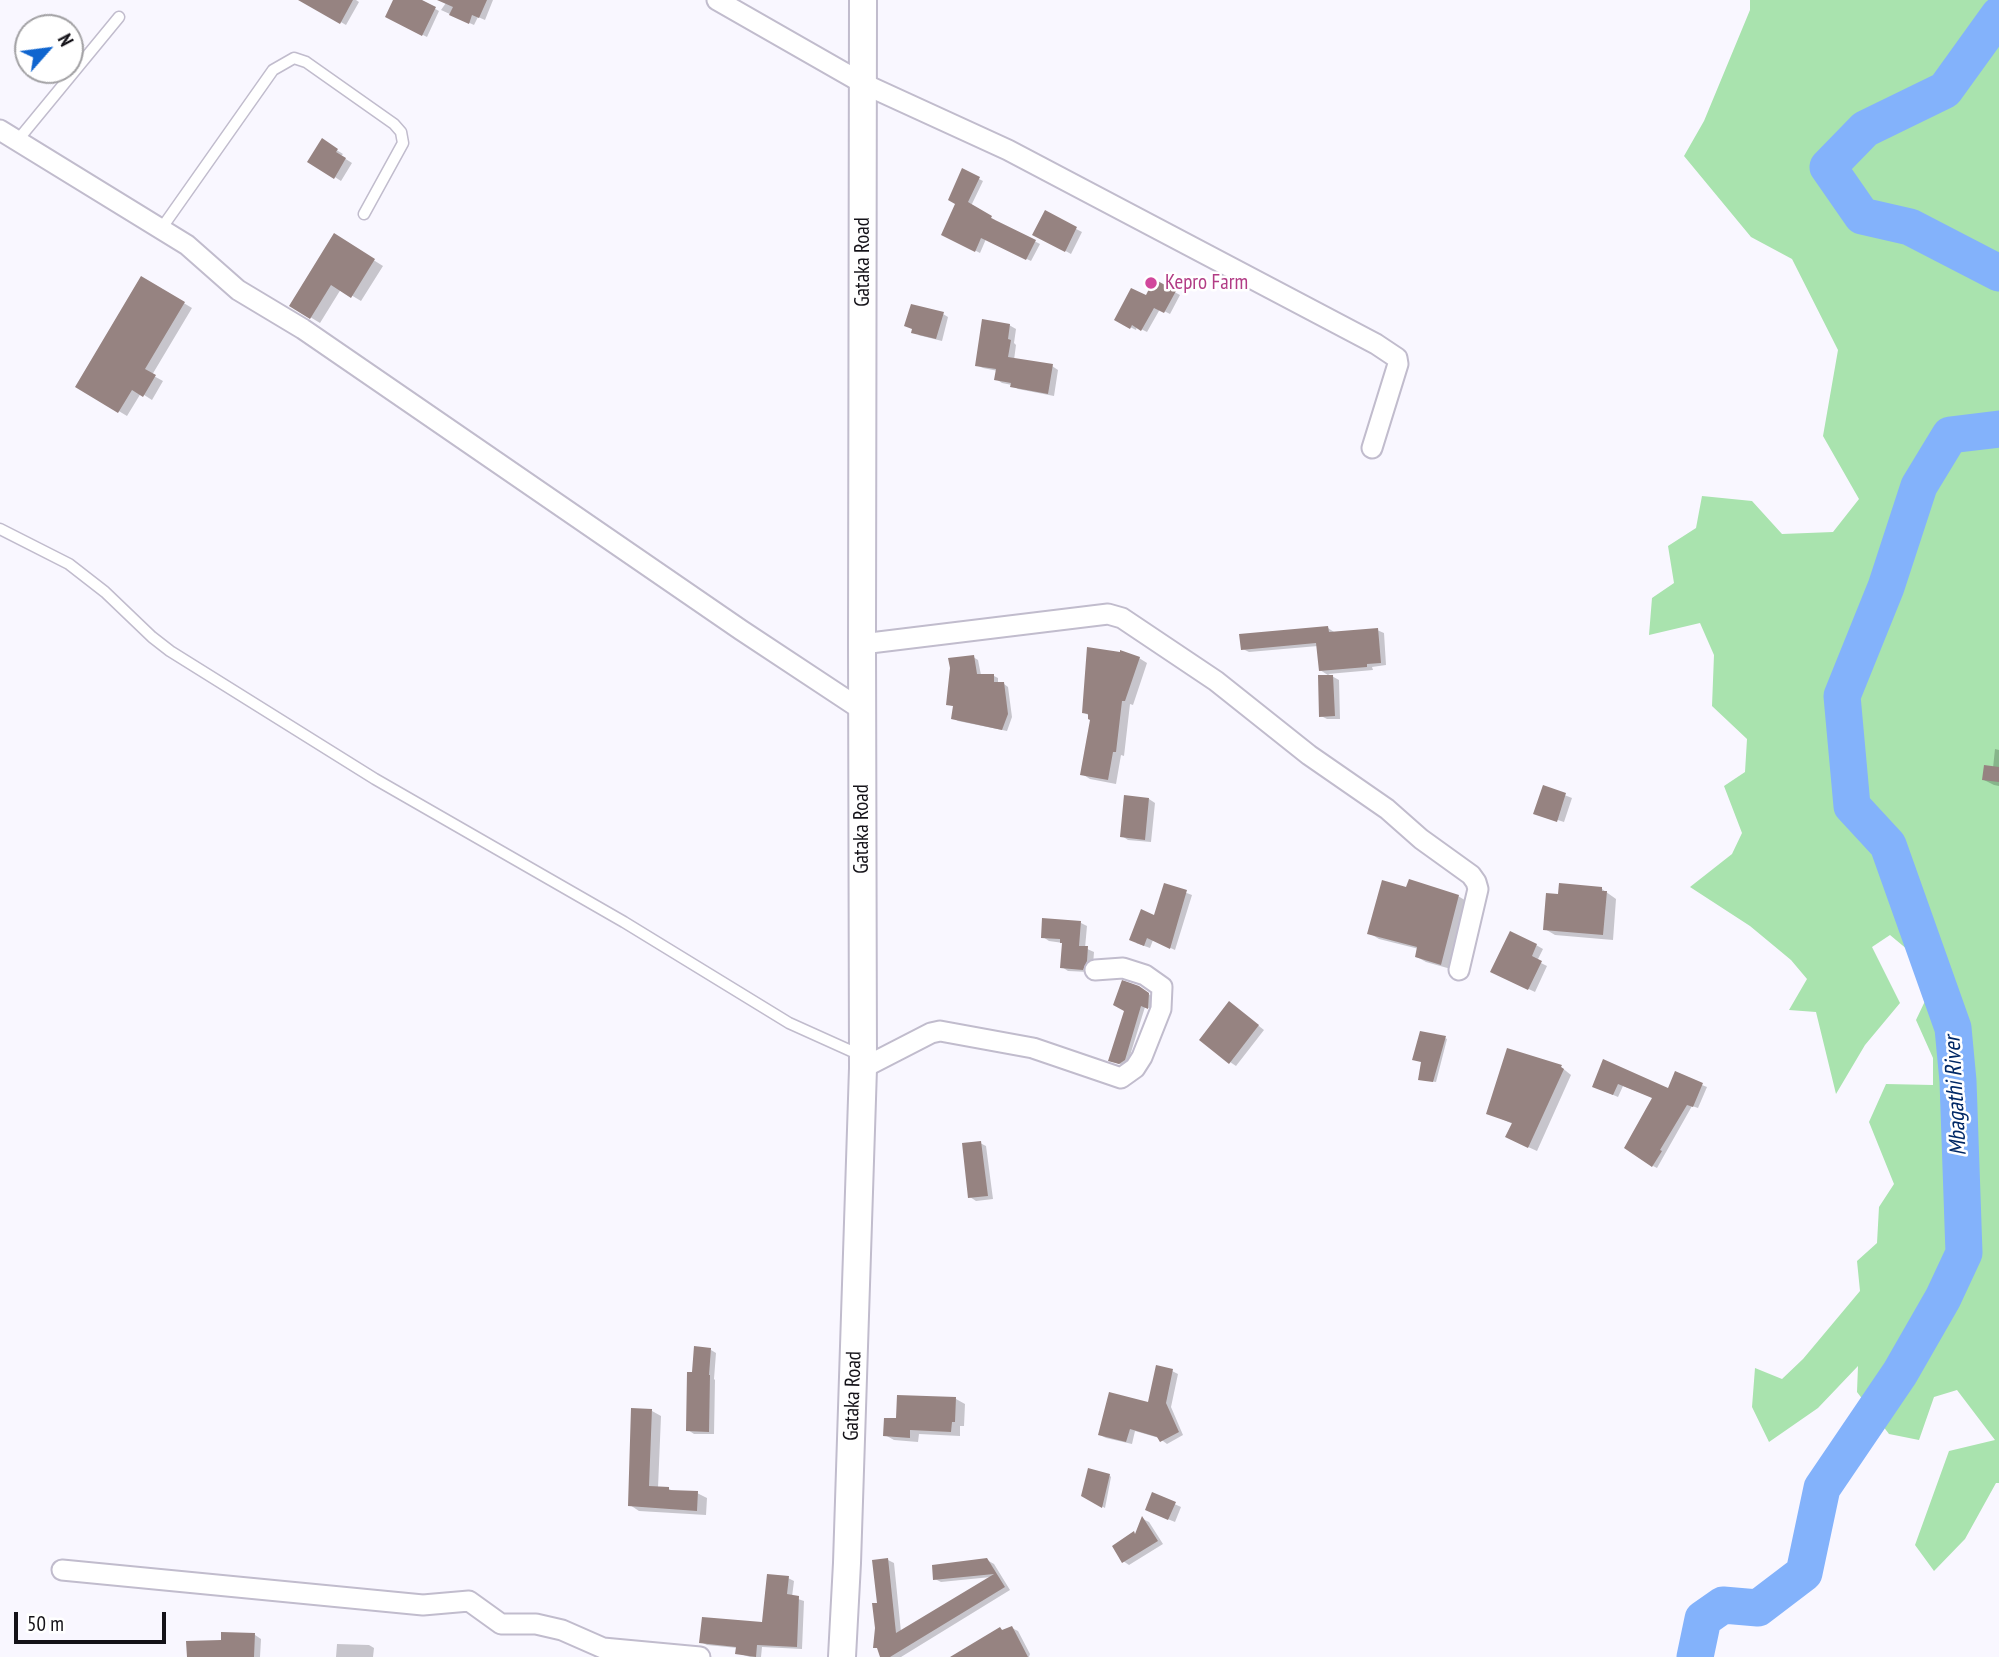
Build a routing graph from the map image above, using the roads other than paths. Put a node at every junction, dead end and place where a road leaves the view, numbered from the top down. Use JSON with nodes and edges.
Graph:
{"nodes":[{"id":1,"x":717,"y":0,"type":"edge"},
{"id":2,"x":863,"y":0,"type":"edge"},
{"id":3,"x":119,"y":17,"type":"dead end"},
{"id":4,"x":864,"y":84,"type":"junction"},
{"id":5,"x":0,"y":130,"type":"edge"},
{"id":6,"x":17,"y":141,"type":"junction"},
{"id":7,"x":364,"y":214,"type":"dead end"},
{"id":8,"x":160,"y":230,"type":"junction"},
{"id":9,"x":1372,"y":449,"type":"dead end"},
{"id":10,"x":0,"y":529,"type":"edge"},
{"id":11,"x":862,"y":643,"type":"junction"},
{"id":12,"x":862,"y":710,"type":"junction"},
{"id":13,"x":1095,"y":970,"type":"dead end"},
{"id":14,"x":1459,"y":970,"type":"dead end"},
{"id":15,"x":863,"y":1063,"type":"junction"},
{"id":16,"x":62,"y":1570,"type":"dead end"},
{"id":17,"x":700,"y":1657,"type":"edge"},
{"id":18,"x":842,"y":1657,"type":"edge"}],
"edges":[{"from":1,"to":4,"type":"street"},
{"from":2,"to":4,"type":"street","name":"Gataka Road"},
{"from":3,"to":6,"type":"lane"},
{"from":4,"to":9,"type":"street"},
{"from":4,"to":11,"type":"street","name":"Gataka Road"},
{"from":5,"to":6,"type":"street"},
{"from":6,"to":8,"type":"street"},
{"from":7,"to":8,"type":"lane"},
{"from":8,"to":12,"type":"street"},
{"from":10,"to":15,"type":"lane"},
{"from":11,"to":12,"type":"street","name":"Gataka Road"},
{"from":11,"to":14,"type":"street"},
{"from":12,"to":15,"type":"street","name":"Gataka Road"},
{"from":13,"to":15,"type":"street"},
{"from":15,"to":18,"type":"street","name":"Gataka Road"},
{"from":16,"to":17,"type":"street"}]}
